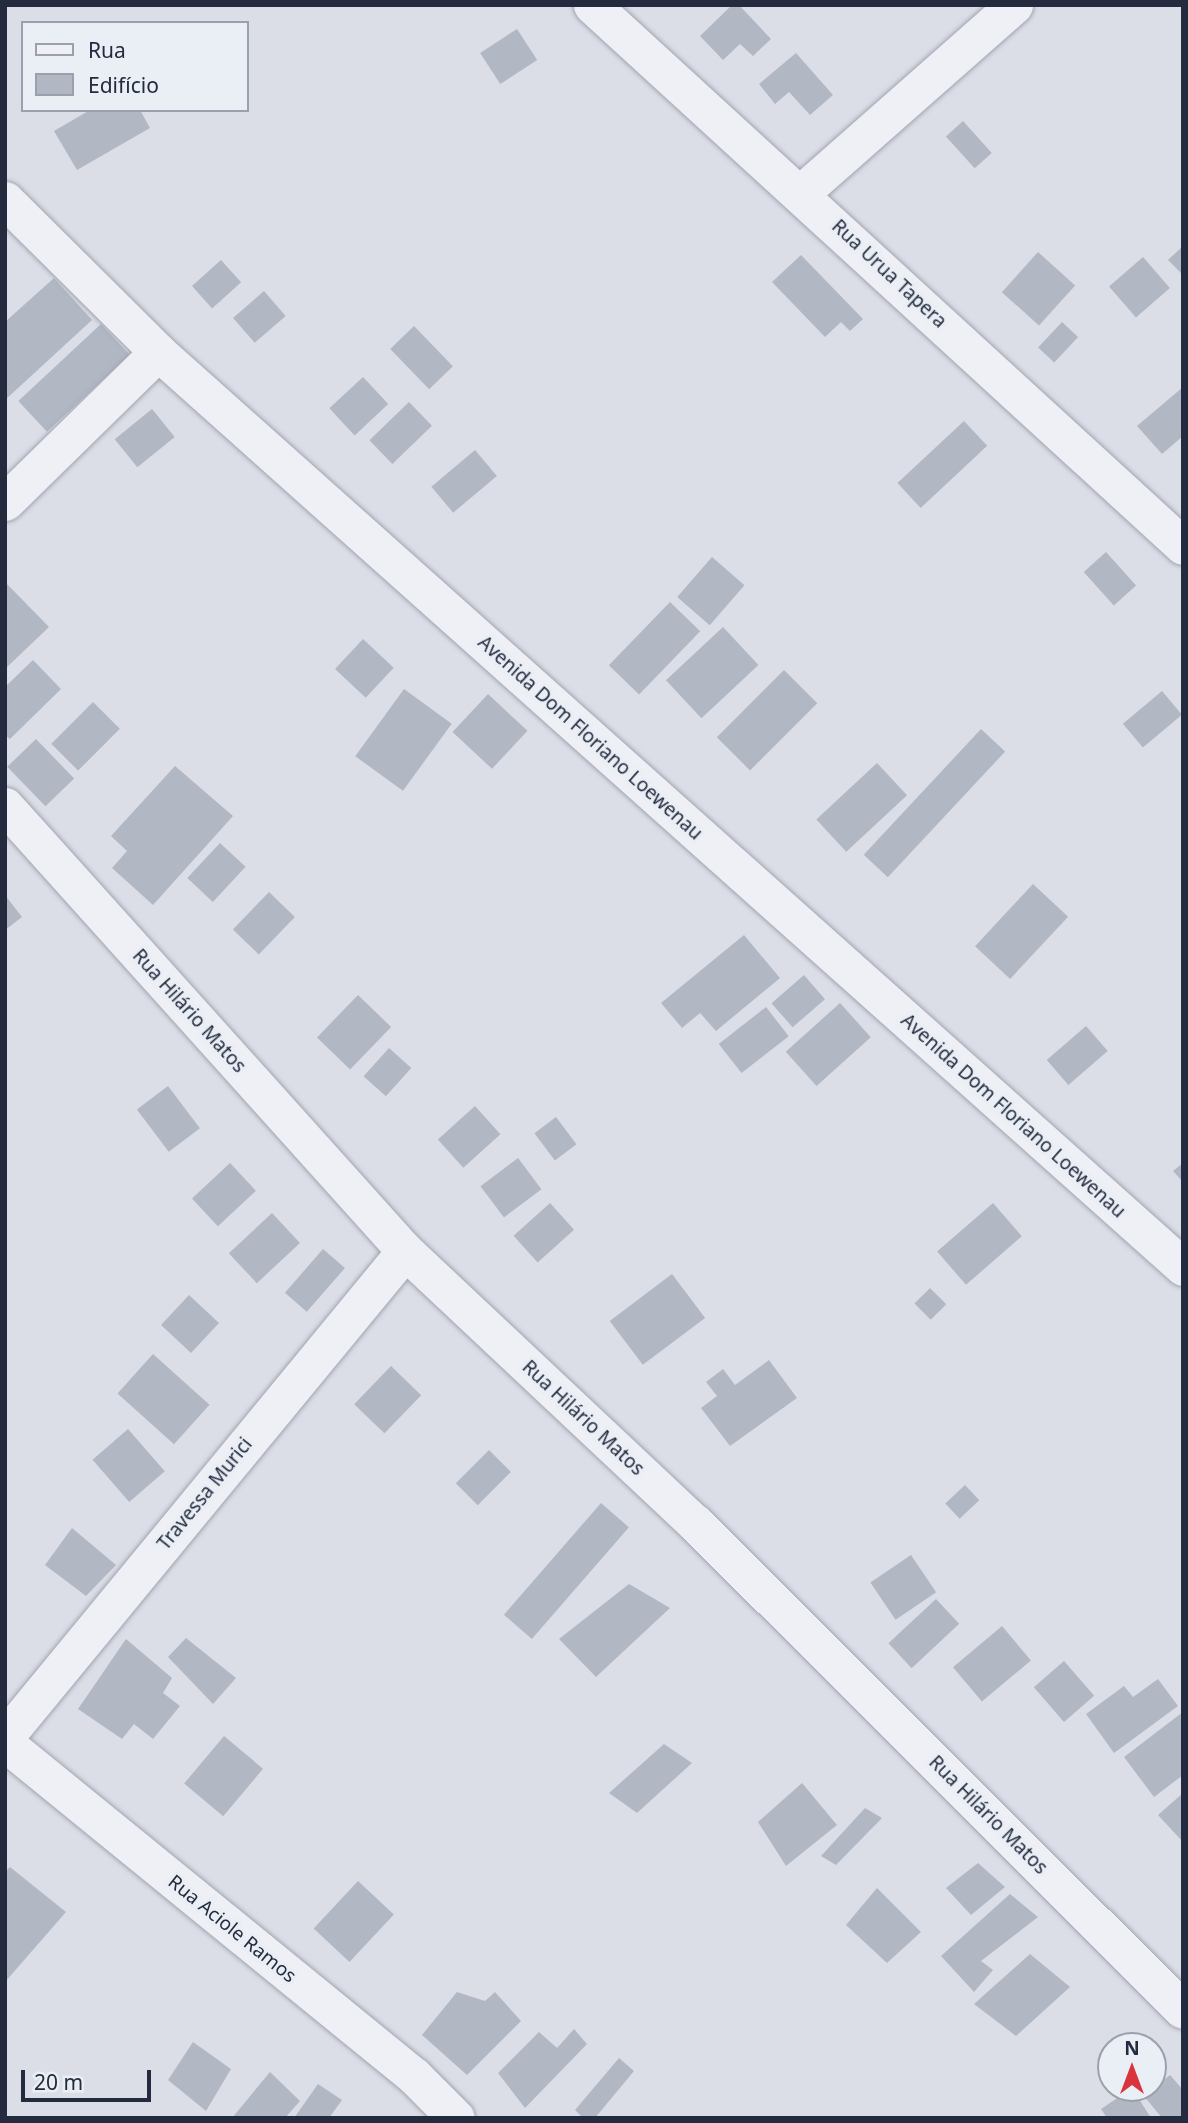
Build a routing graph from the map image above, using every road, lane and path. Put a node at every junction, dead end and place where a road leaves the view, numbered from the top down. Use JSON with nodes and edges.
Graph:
{"nodes":[{"id":1,"x":592,"y":5,"type":"edge"},
{"id":2,"x":1014,"y":5,"type":"edge"},
{"id":3,"x":801,"y":193,"type":"junction"},
{"id":4,"x":5,"y":200,"type":"edge"},
{"id":5,"x":158,"y":352,"type":"junction"},
{"id":6,"x":5,"y":502,"type":"edge"},
{"id":7,"x":1183,"y":546,"type":"edge"},
{"id":8,"x":5,"y":806,"type":"edge"},
{"id":9,"x":405,"y":1251,"type":"junction"},
{"id":10,"x":1183,"y":1267,"type":"edge"},
{"id":11,"x":5,"y":1737,"type":"edge"},
{"id":12,"x":5,"y":1743,"type":"edge"},
{"id":13,"x":1183,"y":2010,"type":"edge"},
{"id":14,"x":456,"y":2118,"type":"edge"}],
"edges":[{"from":1,"to":3,"type":"street","name":"Rua Urua Tapera"},
{"from":2,"to":3,"type":"street"},
{"from":3,"to":7,"type":"street","name":"Rua Urua Tapera"},
{"from":4,"to":5,"type":"street","name":"Avenida Dom Floriano Loewenau"},
{"from":5,"to":6,"type":"street"},
{"from":5,"to":10,"type":"street","name":"Avenida Dom Floriano Loewenau"},
{"from":8,"to":9,"type":"street","name":"Rua Hilário Matos"},
{"from":9,"to":11,"type":"street","name":"Travessa Murici"},
{"from":9,"to":13,"type":"street","name":"Rua Hilário Matos"},
{"from":12,"to":14,"type":"street","name":"Rua Aciole Ramos"}]}
